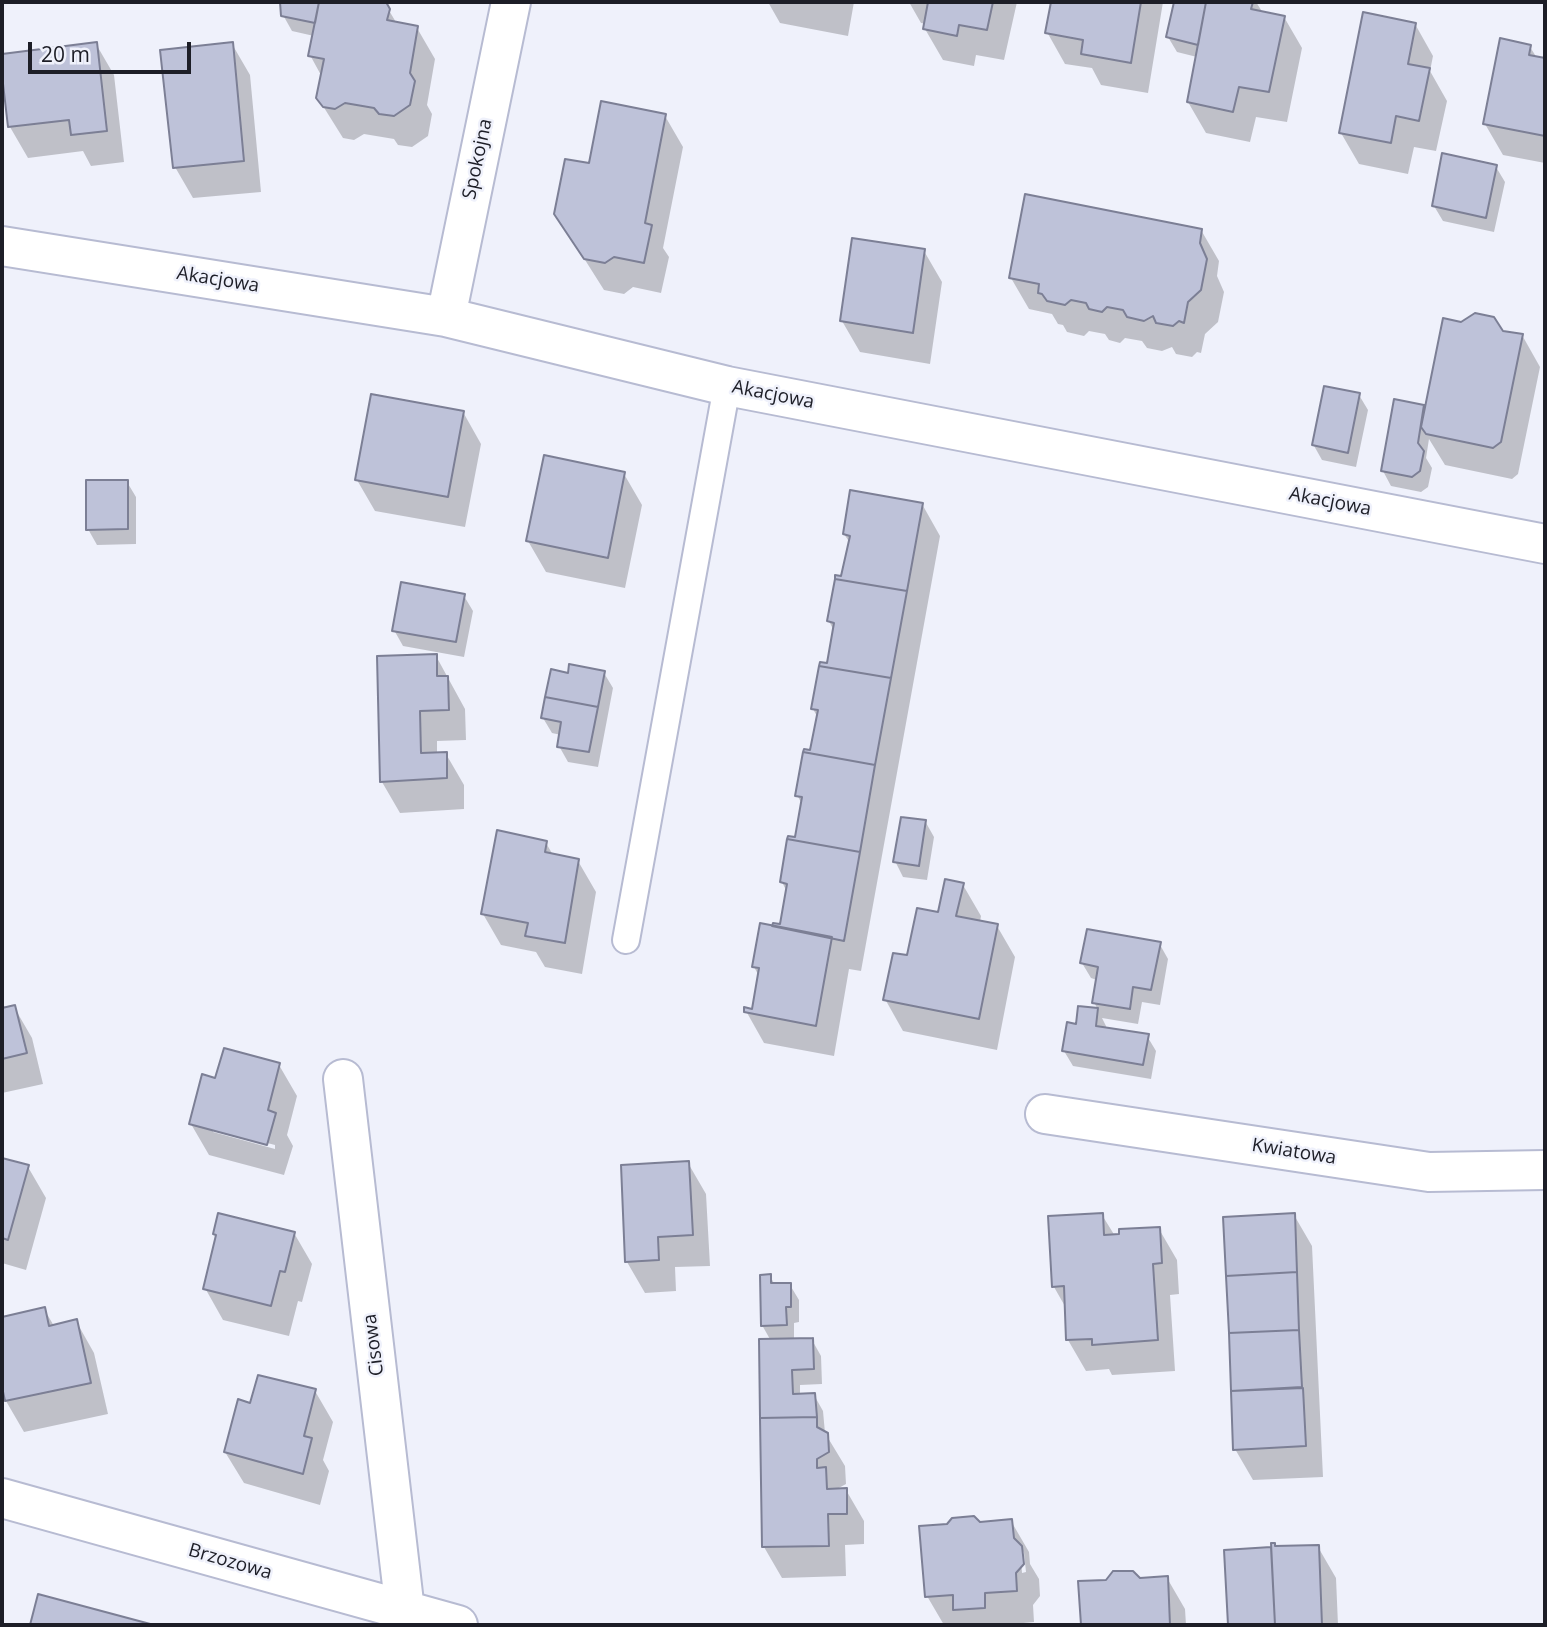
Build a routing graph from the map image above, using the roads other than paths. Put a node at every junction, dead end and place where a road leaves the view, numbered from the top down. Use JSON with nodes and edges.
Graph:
{"nodes":[{"id":1,"x":511,"y":2,"type":"edge"},
{"id":2,"x":2,"y":246,"type":"edge"},
{"id":3,"x":446,"y":317,"type":"junction"},
{"id":4,"x":727,"y":386,"type":"junction"},
{"id":5,"x":1545,"y":544,"type":"edge"},
{"id":6,"x":626,"y":940,"type":"dead end"},
{"id":7,"x":344,"y":1079,"type":"dead end"},
{"id":8,"x":1045,"y":1114,"type":"dead end"},
{"id":9,"x":1545,"y":1170,"type":"edge"},
{"id":10,"x":2,"y":1498,"type":"edge"},
{"id":11,"x":392,"y":1614,"type":"edge"},
{"id":12,"x":457,"y":1625,"type":"edge"}],
"edges":[{"from":1,"to":3,"type":"street","name":"Spokojna"},
{"from":2,"to":3,"type":"street","name":"Akacjowa"},
{"from":3,"to":4,"type":"street","name":"Akacjowa"},
{"from":4,"to":5,"type":"street","name":"Akacjowa"},
{"from":4,"to":6,"type":"lane"},
{"from":7,"to":11,"type":"street","name":"Cisowa"},
{"from":8,"to":9,"type":"street","name":"Kwiatowa"},
{"from":10,"to":11,"type":"street","name":"Brzozowa"},
{"from":11,"to":12,"type":"street","name":"Brzozowa"}]}
